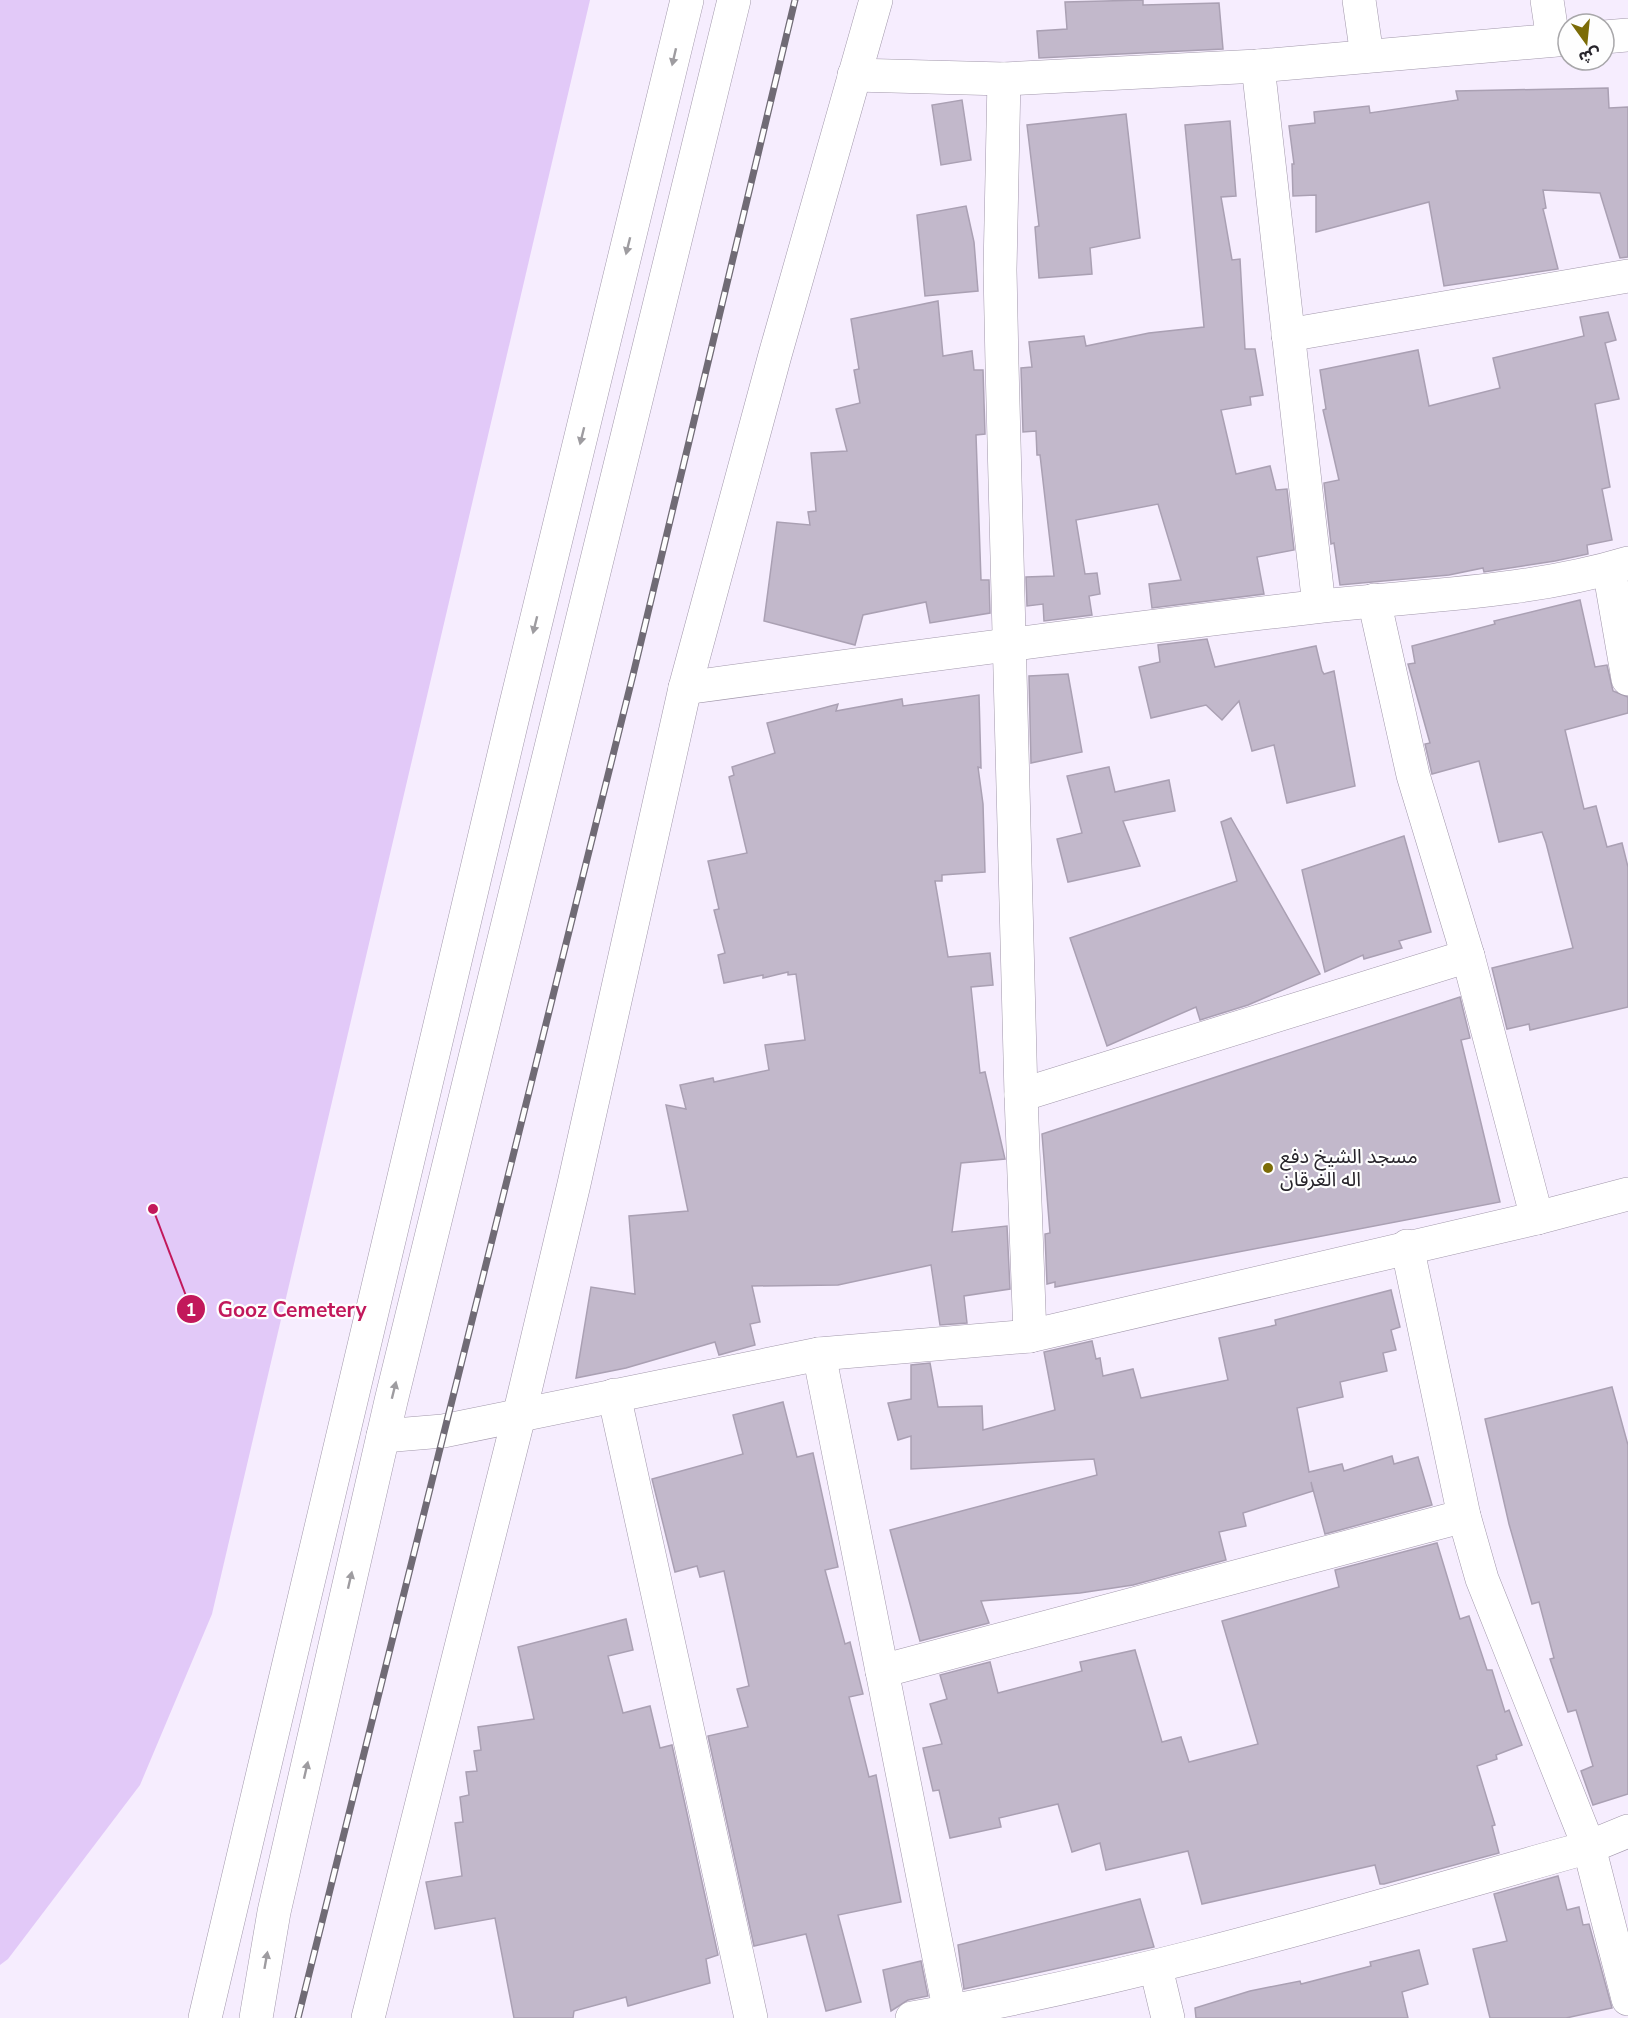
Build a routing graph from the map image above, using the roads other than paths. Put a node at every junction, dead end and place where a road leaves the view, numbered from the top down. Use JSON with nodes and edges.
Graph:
{"nodes":[{"id":1,"x":687,"y":0,"type":"edge"},
{"id":2,"x":735,"y":0,"type":"edge"},
{"id":3,"x":876,"y":0,"type":"edge"},
{"id":4,"x":1359,"y":0,"type":"edge"},
{"id":5,"x":1547,"y":0,"type":"edge"},
{"id":6,"x":1556,"y":28,"type":"edge"},
{"id":7,"x":1556,"y":40,"type":"edge"},
{"id":8,"x":1367,"y":56,"type":"junction"},
{"id":9,"x":1258,"y":66,"type":"junction"},
{"id":10,"x":854,"y":75,"type":"junction"},
{"id":11,"x":1004,"y":79,"type":"junction"},
{"id":12,"x":1628,"y":276,"type":"edge"},
{"id":13,"x":1288,"y":335,"type":"junction"},
{"id":14,"x":1618,"y":566,"type":"edge"},
{"id":15,"x":1374,"y":600,"type":"junction"},
{"id":16,"x":1319,"y":606,"type":"junction"},
{"id":17,"x":1010,"y":643,"type":"junction"},
{"id":18,"x":1628,"y":680,"type":"edge"},
{"id":19,"x":685,"y":688,"type":"junction"},
{"id":20,"x":1468,"y":956,"type":"junction"},
{"id":21,"x":1021,"y":1095,"type":"junction"},
{"id":22,"x":1628,"y":1194,"type":"edge"},
{"id":23,"x":1538,"y":1218,"type":"junction"},
{"id":24,"x":1407,"y":1246,"type":"junction"},
{"id":25,"x":1030,"y":1336,"type":"junction"},
{"id":26,"x":819,"y":1354,"type":"junction"},
{"id":27,"x":614,"y":1395,"type":"junction"},
{"id":28,"x":519,"y":1416,"type":"junction"},
{"id":29,"x":383,"y":1436,"type":"junction"},
{"id":30,"x":1464,"y":1516,"type":"junction"},
{"id":31,"x":882,"y":1671,"type":"junction"},
{"id":32,"x":1628,"y":1831,"type":"edge"},
{"id":33,"x":1589,"y":1847,"type":"junction"},
{"id":34,"x":1156,"y":1968,"type":"junction"},
{"id":35,"x":1628,"y":1999,"type":"edge"},
{"id":36,"x":951,"y":2015,"type":"edge"},
{"id":37,"x":205,"y":2018,"type":"edge"},
{"id":38,"x":256,"y":2018,"type":"edge"},
{"id":39,"x":368,"y":2018,"type":"edge"},
{"id":40,"x":751,"y":2018,"type":"edge"},
{"id":41,"x":912,"y":2018,"type":"edge"},
{"id":42,"x":1168,"y":2018,"type":"edge"}],
"edges":[{"from":1,"to":37,"type":"street","one_way":true},
{"from":29,"to":2,"type":"street","one_way":true},
{"from":3,"to":10,"type":"street"},
{"from":4,"to":8,"type":"street"},
{"from":5,"to":6,"type":"street"},
{"from":7,"to":8,"type":"street"},
{"from":8,"to":9,"type":"street"},
{"from":9,"to":11,"type":"street"},
{"from":9,"to":13,"type":"street"},
{"from":10,"to":11,"type":"street"},
{"from":10,"to":19,"type":"street"},
{"from":11,"to":17,"type":"street"},
{"from":12,"to":13,"type":"street"},
{"from":13,"to":16,"type":"street"},
{"from":14,"to":15,"type":"street"},
{"from":14,"to":18,"type":"street"},
{"from":15,"to":16,"type":"street"},
{"from":15,"to":20,"type":"street"},
{"from":16,"to":17,"type":"street"},
{"from":17,"to":19,"type":"street"},
{"from":17,"to":21,"type":"street"},
{"from":19,"to":28,"type":"street"},
{"from":20,"to":21,"type":"street"},
{"from":20,"to":23,"type":"street"},
{"from":21,"to":25,"type":"street"},
{"from":22,"to":23,"type":"street"},
{"from":23,"to":24,"type":"street"},
{"from":24,"to":25,"type":"street"},
{"from":24,"to":30,"type":"street"},
{"from":25,"to":26,"type":"street"},
{"from":26,"to":27,"type":"street"},
{"from":26,"to":31,"type":"street"},
{"from":27,"to":28,"type":"street"},
{"from":27,"to":40,"type":"street"},
{"from":28,"to":29,"type":"street"},
{"from":28,"to":39,"type":"street"},
{"from":38,"to":29,"type":"street","one_way":true},
{"from":30,"to":31,"type":"street"},
{"from":30,"to":33,"type":"street"},
{"from":31,"to":36,"type":"street"},
{"from":32,"to":33,"type":"street"},
{"from":33,"to":34,"type":"street"},
{"from":33,"to":35,"type":"street"},
{"from":34,"to":36,"type":"street"},
{"from":34,"to":42,"type":"street"},
{"from":36,"to":41,"type":"street"}]}
